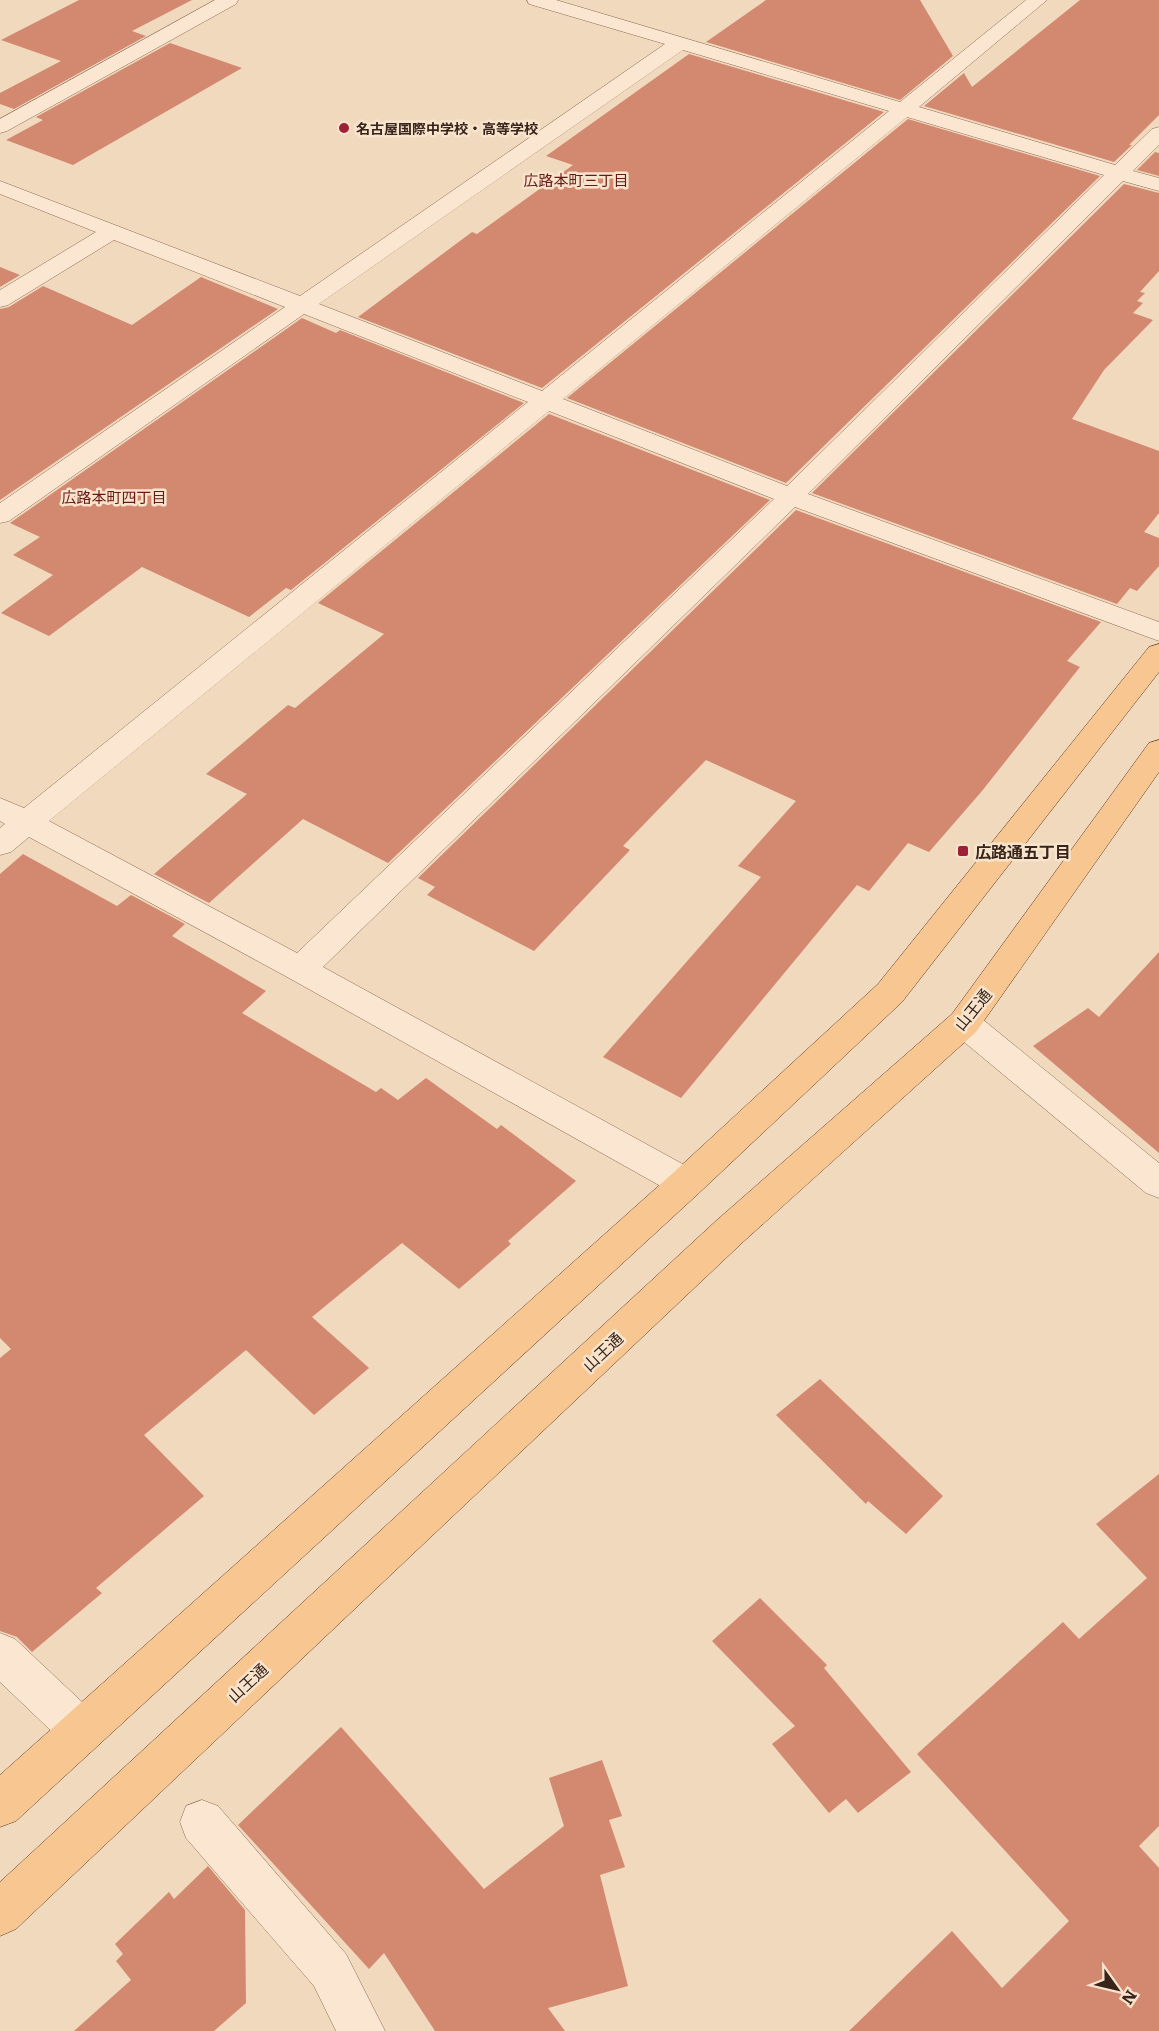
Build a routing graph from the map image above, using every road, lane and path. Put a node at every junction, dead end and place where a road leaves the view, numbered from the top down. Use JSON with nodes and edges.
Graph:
{"nodes":[{"id":1,"x":229,"y":0,"type":"edge"},
{"id":2,"x":536,"y":0,"type":"edge"},
{"id":3,"x":1038,"y":0,"type":"edge"},
{"id":4,"x":680,"y":43,"type":"junction"},
{"id":5,"x":903,"y":109,"type":"junction"},
{"id":6,"x":0,"y":127,"type":"edge"},
{"id":7,"x":1159,"y":133,"type":"edge"},
{"id":8,"x":1117,"y":173,"type":"junction"},
{"id":9,"x":1159,"y":185,"type":"edge"},
{"id":10,"x":0,"y":187,"type":"edge"},
{"id":11,"x":113,"y":231,"type":"junction"},
{"id":12,"x":0,"y":300,"type":"edge"},
{"id":13,"x":302,"y":305,"type":"junction"},
{"id":14,"x":546,"y":401,"type":"junction"},
{"id":15,"x":791,"y":497,"type":"junction"},
{"id":16,"x":0,"y":515,"type":"edge"},
{"id":17,"x":1159,"y":632,"type":"edge"},
{"id":18,"x":1159,"y":653,"type":"edge"},
{"id":19,"x":1159,"y":750,"type":"edge"},
{"id":20,"x":13,"y":815,"type":"edge"},
{"id":21,"x":0,"y":844,"type":"edge"},
{"id":22,"x":300,"y":969,"type":"junction"},
{"id":23,"x":964,"y":1023,"type":"junction"},
{"id":24,"x":686,"y":1183,"type":"junction"},
{"id":25,"x":1159,"y":1184,"type":"edge"},
{"id":26,"x":0,"y":1653,"type":"edge"},
{"id":27,"x":82,"y":1731,"type":"junction"},
{"id":28,"x":0,"y":1805,"type":"edge"},
{"id":29,"x":202,"y":1822,"type":"dead end"},
{"id":30,"x":0,"y":1913,"type":"edge"},
{"id":31,"x":361,"y":2031,"type":"edge"}],
"edges":[{"from":1,"to":6,"type":"street"},
{"from":2,"to":4,"type":"street"},
{"from":3,"to":5,"type":"street"},
{"from":4,"to":5,"type":"street"},
{"from":4,"to":13,"type":"street"},
{"from":5,"to":8,"type":"street"},
{"from":5,"to":14,"type":"street"},
{"from":7,"to":8,"type":"street"},
{"from":8,"to":9,"type":"street"},
{"from":8,"to":15,"type":"street"},
{"from":10,"to":11,"type":"street"},
{"from":11,"to":12,"type":"street"},
{"from":11,"to":13,"type":"street"},
{"from":13,"to":14,"type":"street"},
{"from":13,"to":16,"type":"street"},
{"from":14,"to":15,"type":"street"},
{"from":14,"to":20,"type":"street"},
{"from":15,"to":17,"type":"street"},
{"from":15,"to":22,"type":"street"},
{"from":18,"to":24,"type":"main road"},
{"from":19,"to":23,"type":"main road","name":"山王通"},
{"from":20,"to":21,"type":"street"},
{"from":20,"to":22,"type":"street"},
{"from":22,"to":24,"type":"street"},
{"from":23,"to":25,"type":"street"},
{"from":23,"to":30,"type":"main road","name":"山王通"},
{"from":24,"to":27,"type":"main road"},
{"from":26,"to":27,"type":"street"},
{"from":27,"to":28,"type":"main road"},
{"from":29,"to":31,"type":"street"}]}
